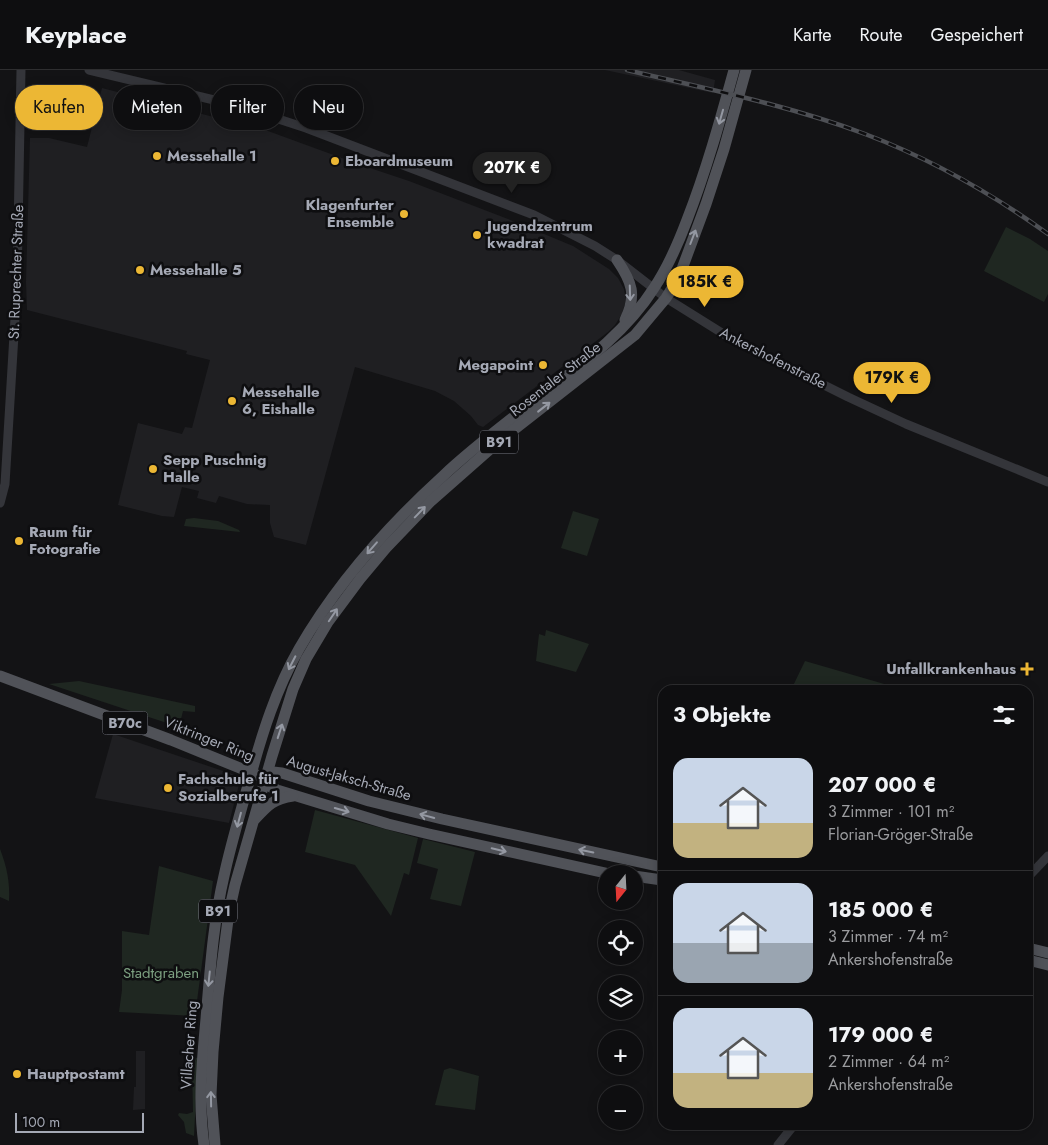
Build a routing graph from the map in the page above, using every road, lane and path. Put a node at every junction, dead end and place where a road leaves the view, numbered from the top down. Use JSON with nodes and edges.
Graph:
{"nodes":[{"id":1,"x":21,"y":70,"type":"edge"},
{"id":2,"x":90,"y":70,"type":"edge"},
{"id":3,"x":734,"y":70,"type":"edge"},
{"id":4,"x":746,"y":70,"type":"edge"},
{"id":5,"x":617,"y":260,"type":"junction"},
{"id":6,"x":654,"y":289,"type":"junction"},
{"id":7,"x":666,"y":298,"type":"junction"},
{"id":8,"x":621,"y":328,"type":"junction"},
{"id":9,"x":1048,"y":482,"type":"edge"},
{"id":10,"x":0,"y":503,"type":"edge"},
{"id":11,"x":0,"y":676,"type":"edge"},
{"id":12,"x":252,"y":773,"type":"junction"},
{"id":13,"x":266,"y":778,"type":"junction"},
{"id":14,"x":295,"y":796,"type":"junction"},
{"id":15,"x":253,"y":821,"type":"junction"},
{"id":16,"x":1048,"y":856,"type":"edge"},
{"id":17,"x":658,"y":866,"type":"edge"},
{"id":18,"x":598,"y":871,"type":"edge"},
{"id":19,"x":1033,"y":872,"type":"edge"},
{"id":20,"x":643,"y":877,"type":"edge"},
{"id":21,"x":658,"y":879,"type":"edge"},
{"id":22,"x":1033,"y":949,"type":"edge"},
{"id":23,"x":1048,"y":953,"type":"edge"},
{"id":24,"x":1033,"y":961,"type":"edge"},
{"id":25,"x":1048,"y":965,"type":"edge"},
{"id":26,"x":790,"y":1130,"type":"edge"},
{"id":27,"x":204,"y":1145,"type":"edge"},
{"id":28,"x":215,"y":1145,"type":"edge"},
{"id":29,"x":778,"y":1145,"type":"edge"}],
"edges":[{"from":1,"to":10,"type":"street","name":"St. Ruprechter Straße"},
{"from":2,"to":5,"type":"street","name":"Ankershofenstraße"},
{"from":3,"to":6,"type":"main road","name":"Rosentaler Straße","number":"B91","one_way":true},
{"from":7,"to":4,"type":"main road","name":"Rosentaler Straße","number":"B91","one_way":true},
{"from":5,"to":6,"type":"street","name":"Ankershofenstraße"},
{"from":5,"to":8,"type":"main road","one_way":true},
{"from":6,"to":7,"type":"street","name":"Ankershofenstraße"},
{"from":6,"to":8,"type":"main road","name":"Rosentaler Straße","number":"B91"},
{"from":7,"to":9,"type":"street","name":"Ankershofenstraße"},
{"from":13,"to":7,"type":"main road","name":"Rosentaler Straße","number":"B91","one_way":true},
{"from":8,"to":12,"type":"main road","name":"Rosentaler Straße","number":"B91","one_way":true},
{"from":11,"to":12,"type":"main road","name":"Viktringer Ring","number":"B70c"},
{"from":12,"to":13,"type":"main road","name":"Viktringer Ring","number":"B70c"},
{"from":12,"to":27,"type":"main road","name":"Villacher Ring","number":"B91","one_way":true},
{"from":13,"to":14,"type":"main road","name":"August-Jaksch-Straße"},
{"from":13,"to":15,"type":"main road","name":"Villacher Ring","number":"B91"},
{"from":17,"to":13,"type":"main road","name":"August-Jaksch-Straße","one_way":true},
{"from":14,"to":15,"type":"main road"},
{"from":14,"to":18,"type":"main road","name":"August-Jaksch-Straße","one_way":true},
{"from":28,"to":15,"type":"main road","name":"Villacher Ring","number":"B91","one_way":true},
{"from":16,"to":19,"type":"street"},
{"from":20,"to":21,"type":"main road"},
{"from":22,"to":23,"type":"main road"},
{"from":24,"to":25,"type":"main road"},
{"from":26,"to":29,"type":"street"}]}
